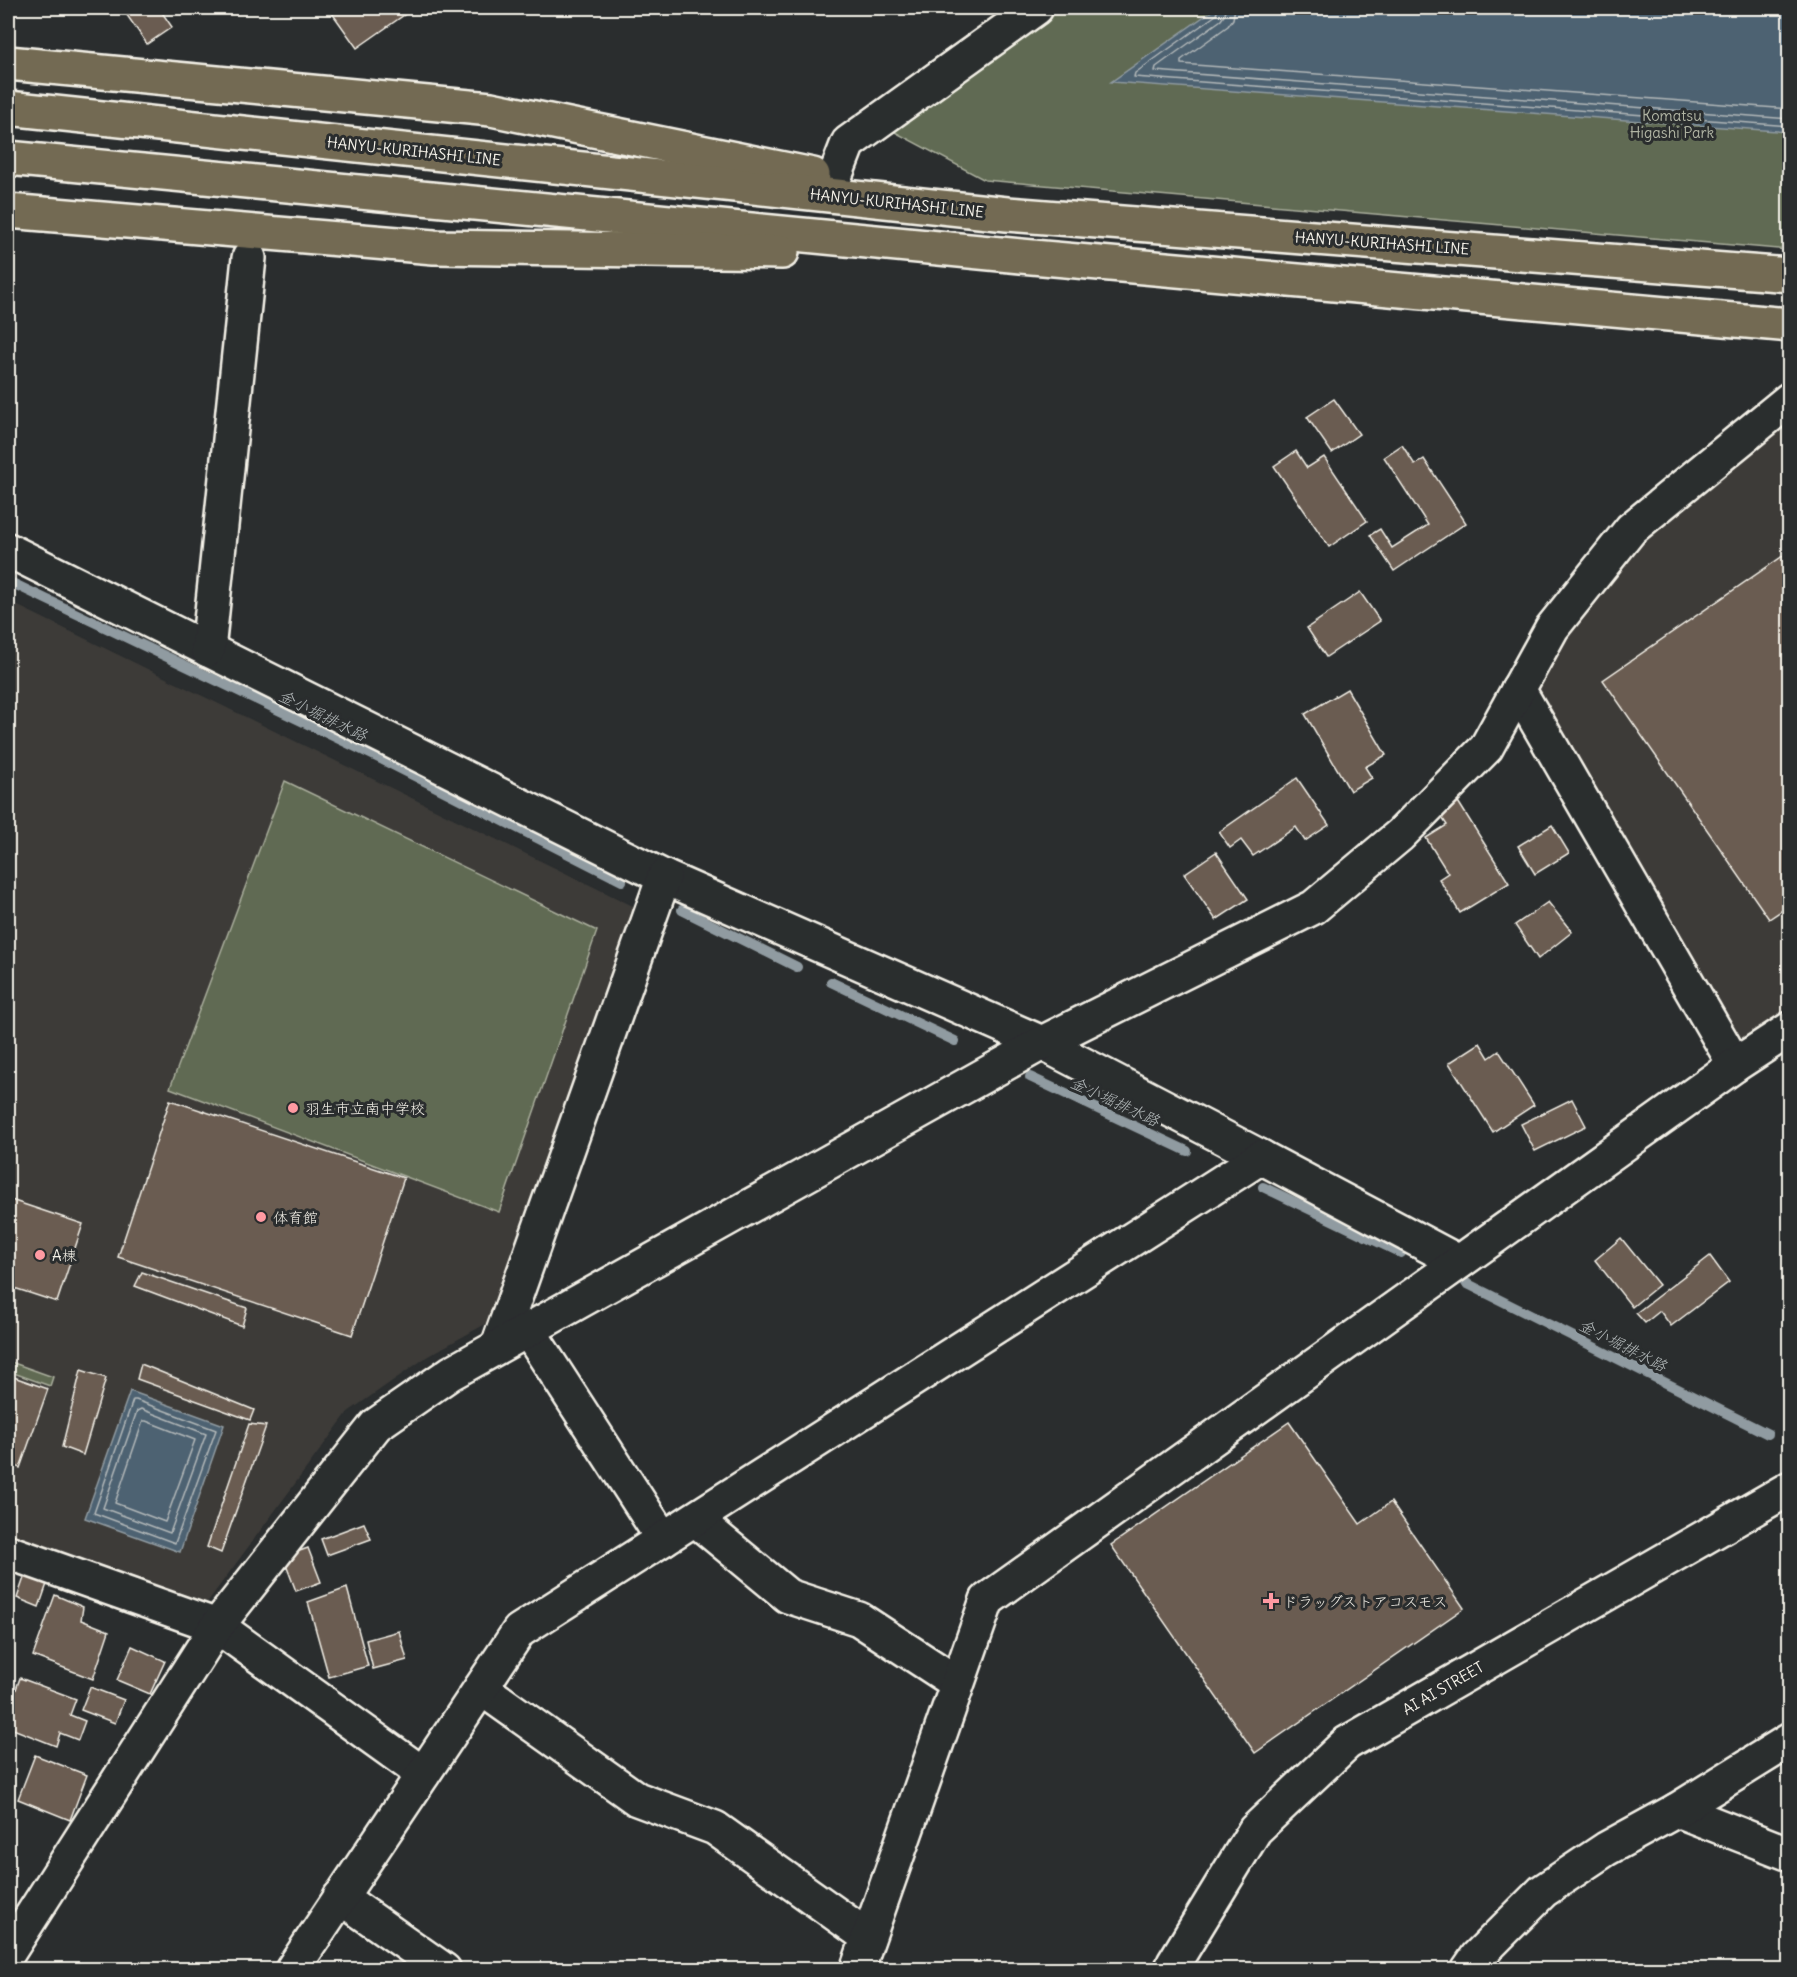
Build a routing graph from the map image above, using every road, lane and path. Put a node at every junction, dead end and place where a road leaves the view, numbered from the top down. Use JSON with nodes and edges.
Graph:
{"nodes":[{"id":1,"x":1036,"y":8,"type":"edge"},
{"id":2,"x":8,"y":63,"type":"edge"},
{"id":3,"x":8,"y":108,"type":"edge"},
{"id":4,"x":8,"y":158,"type":"edge"},
{"id":5,"x":834,"y":179,"type":"junction"},
{"id":6,"x":8,"y":211,"type":"edge"},
{"id":7,"x":1007,"y":214,"type":"junction"},
{"id":8,"x":1021,"y":256,"type":"junction"},
{"id":9,"x":249,"y":258,"type":"dead end"},
{"id":10,"x":1790,"y":275,"type":"edge"},
{"id":11,"x":1790,"y":325,"type":"edge"},
{"id":12,"x":1790,"y":399,"type":"edge"},
{"id":13,"x":8,"y":550,"type":"edge"},
{"id":14,"x":208,"y":650,"type":"junction"},
{"id":15,"x":1518,"y":689,"type":"junction"},
{"id":16,"x":664,"y":877,"type":"junction"},
{"id":17,"x":1790,"y":1029,"type":"edge"},
{"id":18,"x":1042,"y":1043,"type":"junction"},
{"id":19,"x":1734,"y":1065,"type":"junction"},
{"id":20,"x":1262,"y":1157,"type":"junction"},
{"id":21,"x":1459,"y":1262,"type":"junction"},
{"id":22,"x":528,"y":1330,"type":"junction"},
{"id":23,"x":498,"y":1346,"type":"junction"},
{"id":24,"x":1790,"y":1488,"type":"edge"},
{"id":25,"x":695,"y":1519,"type":"junction"},
{"id":26,"x":663,"y":1539,"type":"junction"},
{"id":27,"x":8,"y":1552,"type":"edge"},
{"id":28,"x":217,"y":1626,"type":"junction"},
{"id":29,"x":957,"y":1683,"type":"junction"},
{"id":30,"x":481,"y":1688,"type":"junction"},
{"id":31,"x":1790,"y":1740,"type":"edge"},
{"id":32,"x":423,"y":1774,"type":"junction"},
{"id":33,"x":1677,"y":1810,"type":"junction"},
{"id":34,"x":1790,"y":1854,"type":"edge"},
{"id":35,"x":340,"y":1897,"type":"junction"},
{"id":36,"x":868,"y":1937,"type":"junction"},
{"id":37,"x":8,"y":1953,"type":"edge"},
{"id":38,"x":1178,"y":1967,"type":"edge"},
{"id":39,"x":292,"y":1970,"type":"edge"},
{"id":40,"x":444,"y":1970,"type":"edge"},
{"id":41,"x":857,"y":1970,"type":"edge"},
{"id":42,"x":1468,"y":1970,"type":"edge"}],
"edges":[{"from":1,"to":5,"type":"street"},
{"from":2,"to":5,"type":"main road"},
{"from":3,"to":7,"type":"main road","name":"HANYU-KURIHASHI LINE"},
{"from":4,"to":8,"type":"main road"},
{"from":5,"to":7,"type":"main road"},
{"from":6,"to":8,"type":"main road"},
{"from":7,"to":10,"type":"main road","name":"HANYU-KURIHASHI LINE"},
{"from":8,"to":11,"type":"main road"},
{"from":9,"to":14,"type":"street"},
{"from":12,"to":15,"type":"street"},
{"from":13,"to":14,"type":"street"},
{"from":14,"to":16,"type":"street"},
{"from":15,"to":18,"type":"street"},
{"from":15,"to":19,"type":"street"},
{"from":16,"to":18,"type":"street"},
{"from":16,"to":23,"type":"street"},
{"from":17,"to":19,"type":"street"},
{"from":18,"to":20,"type":"street"},
{"from":18,"to":22,"type":"street"},
{"from":19,"to":21,"type":"street"},
{"from":20,"to":21,"type":"street"},
{"from":20,"to":25,"type":"street"},
{"from":21,"to":29,"type":"street"},
{"from":22,"to":23,"type":"street"},
{"from":22,"to":26,"type":"street"},
{"from":23,"to":28,"type":"street"},
{"from":24,"to":38,"type":"street","name":"AI AI STREET"},
{"from":25,"to":26,"type":"street"},
{"from":25,"to":29,"type":"street"},
{"from":26,"to":30,"type":"street"},
{"from":27,"to":28,"type":"street"},
{"from":28,"to":32,"type":"street"},
{"from":28,"to":37,"type":"street"},
{"from":29,"to":36,"type":"street"},
{"from":30,"to":32,"type":"street"},
{"from":30,"to":36,"type":"street"},
{"from":31,"to":33,"type":"street"},
{"from":32,"to":35,"type":"street"},
{"from":33,"to":34,"type":"street"},
{"from":33,"to":42,"type":"street"},
{"from":35,"to":39,"type":"street"},
{"from":35,"to":40,"type":"street"},
{"from":36,"to":41,"type":"street"}]}
